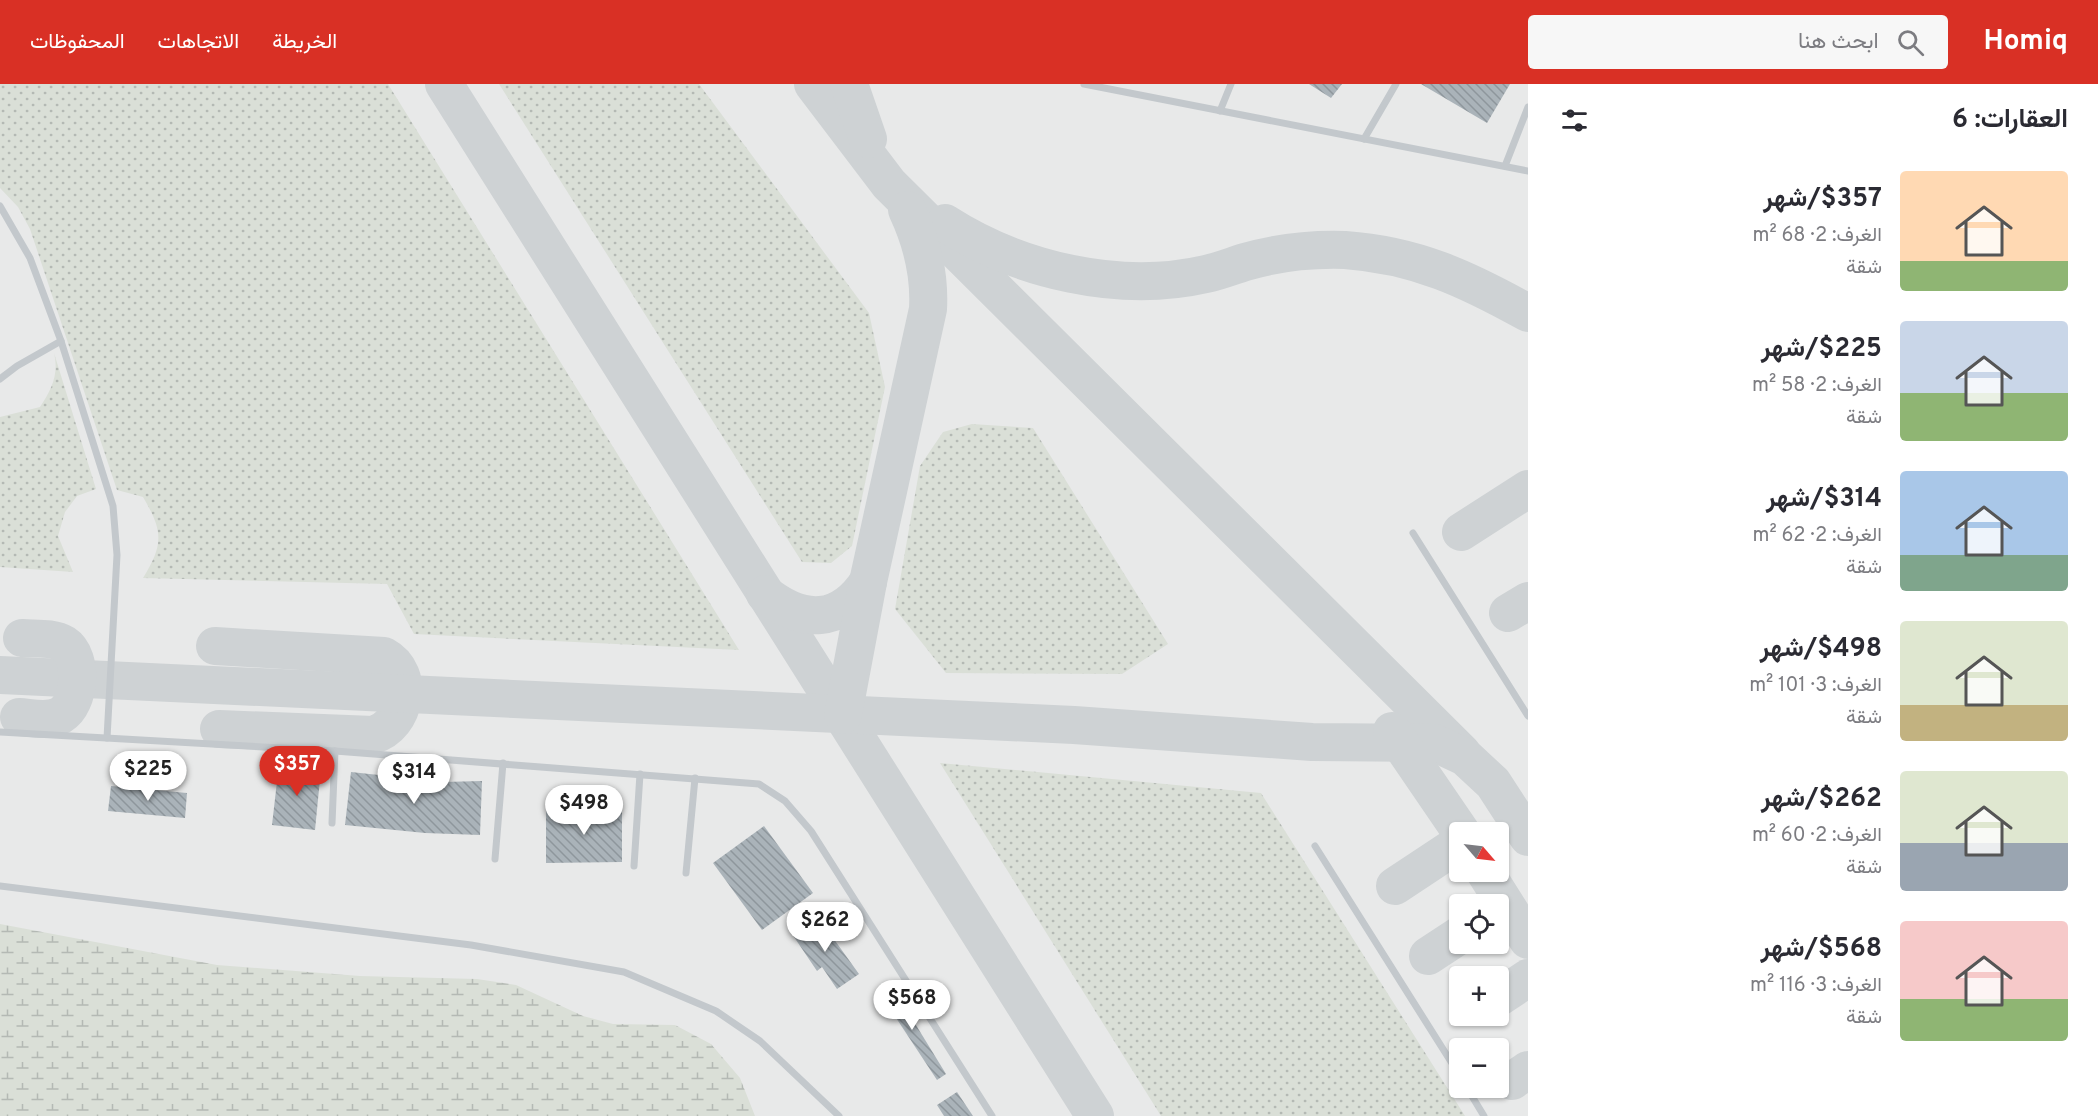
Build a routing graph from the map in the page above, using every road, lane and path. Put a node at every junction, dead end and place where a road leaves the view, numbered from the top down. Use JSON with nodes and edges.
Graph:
{"nodes":[{"id":1,"x":1084,"y":84,"type":"edge"},
{"id":2,"x":1231,"y":84,"type":"edge"},
{"id":3,"x":1396,"y":84,"type":"edge"},
{"id":4,"x":1528,"y":106,"type":"edge"},
{"id":5,"x":1220,"y":111,"type":"junction"},
{"id":6,"x":1364,"y":139,"type":"junction"},
{"id":7,"x":1505,"y":166,"type":"junction"},
{"id":8,"x":1528,"y":171,"type":"edge"},
{"id":9,"x":0,"y":206,"type":"edge"},
{"id":10,"x":61,"y":341,"type":"junction"},
{"id":11,"x":0,"y":380,"type":"edge"},
{"id":12,"x":1413,"y":533,"type":"dead end"},
{"id":13,"x":1528,"y":716,"type":"edge"},
{"id":14,"x":0,"y":732,"type":"edge"},
{"id":15,"x":107,"y":738,"type":"junction"},
{"id":16,"x":336,"y":751,"type":"junction"},
{"id":17,"x":503,"y":764,"type":"junction"},
{"id":18,"x":640,"y":774,"type":"junction"},
{"id":19,"x":695,"y":778,"type":"junction"},
{"id":20,"x":332,"y":823,"type":"dead end"},
{"id":21,"x":1315,"y":846,"type":"dead end"},
{"id":22,"x":495,"y":859,"type":"dead end"},
{"id":23,"x":634,"y":866,"type":"dead end"},
{"id":24,"x":686,"y":873,"type":"dead end"},
{"id":25,"x":0,"y":886,"type":"edge"},
{"id":26,"x":1449,"y":1059,"type":"edge"},
{"id":27,"x":1473,"y":1098,"type":"edge"},
{"id":28,"x":839,"y":1116,"type":"edge"},
{"id":29,"x":992,"y":1116,"type":"edge"},
{"id":30,"x":1484,"y":1116,"type":"edge"}],
"edges":[{"from":1,"to":5,"type":"lane"},
{"from":2,"to":5,"type":"lane"},
{"from":3,"to":6,"type":"lane"},
{"from":4,"to":7,"type":"lane"},
{"from":5,"to":6,"type":"lane"},
{"from":6,"to":7,"type":"lane"},
{"from":7,"to":8,"type":"lane"},
{"from":9,"to":10,"type":"lane"},
{"from":10,"to":11,"type":"lane"},
{"from":10,"to":15,"type":"lane"},
{"from":12,"to":13,"type":"lane"},
{"from":14,"to":15,"type":"lane"},
{"from":15,"to":16,"type":"lane"},
{"from":16,"to":17,"type":"lane"},
{"from":16,"to":20,"type":"lane"},
{"from":17,"to":18,"type":"lane"},
{"from":17,"to":22,"type":"lane"},
{"from":18,"to":19,"type":"lane"},
{"from":18,"to":23,"type":"lane"},
{"from":19,"to":24,"type":"lane"},
{"from":19,"to":29,"type":"lane"},
{"from":21,"to":26,"type":"lane"},
{"from":25,"to":28,"type":"lane"},
{"from":27,"to":30,"type":"lane"}]}
